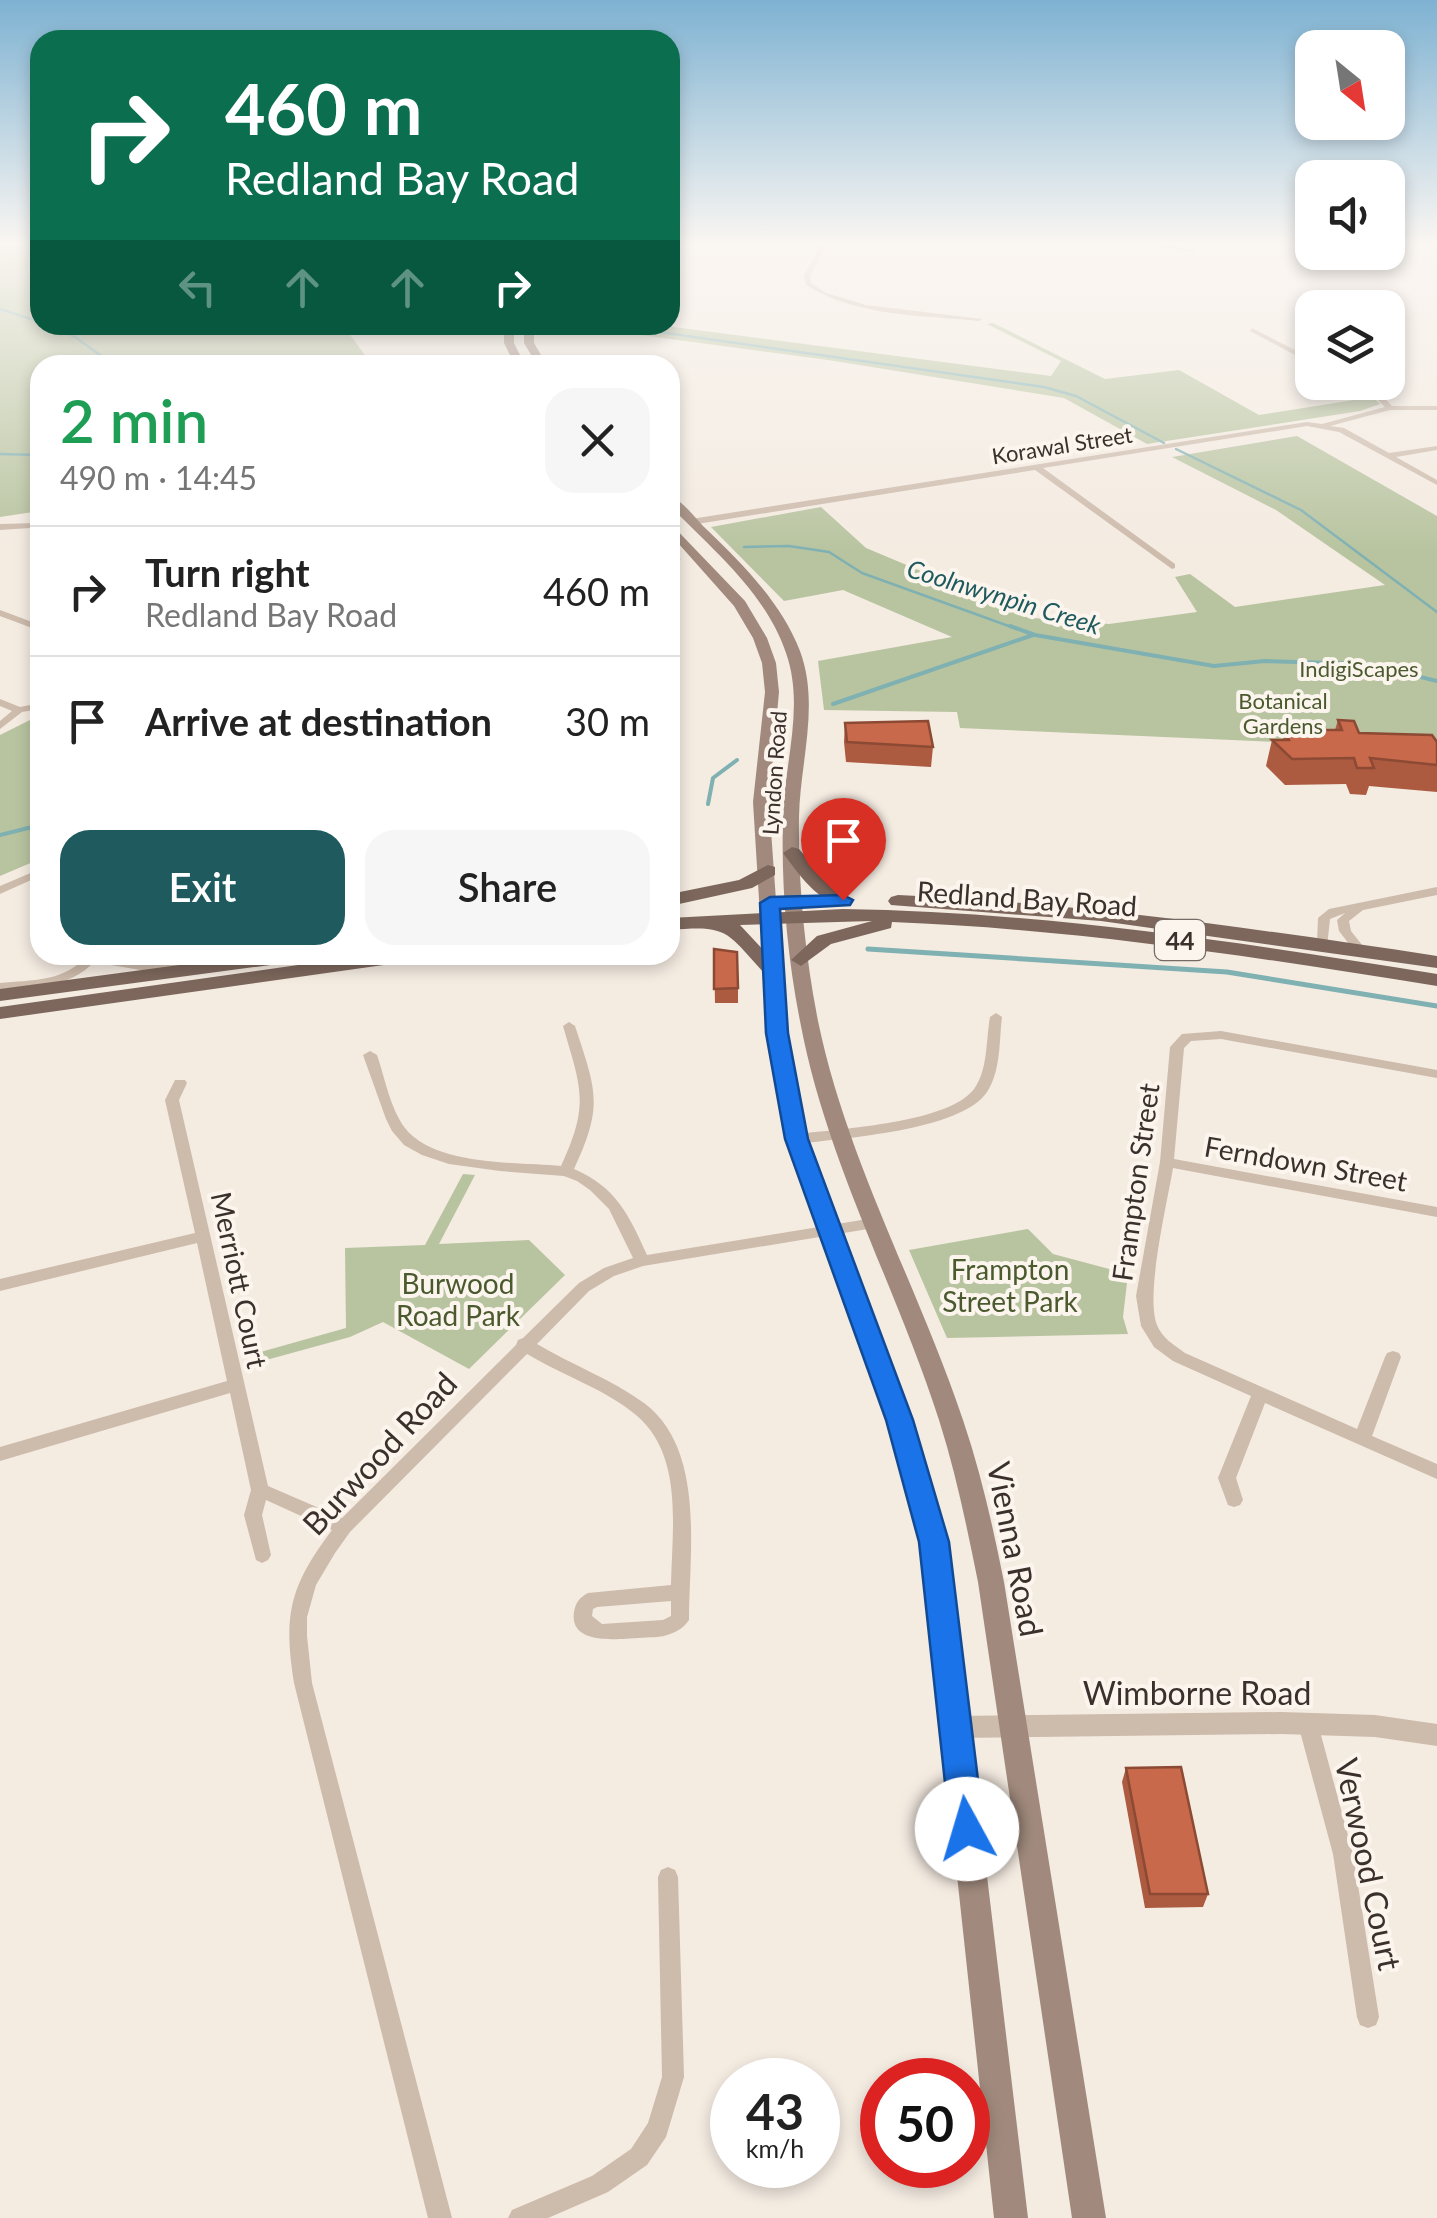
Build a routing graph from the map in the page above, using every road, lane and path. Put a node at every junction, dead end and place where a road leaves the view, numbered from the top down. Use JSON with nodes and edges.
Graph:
{"nodes":[{"id":1,"x":1383,"y":400,"type":"edge"},
{"id":2,"x":1390,"y":408,"type":"junction"},
{"id":3,"x":1437,"y":408,"type":"edge"},
{"id":4,"x":1324,"y":425,"type":"junction"},
{"id":5,"x":1437,"y":448,"type":"edge"},
{"id":6,"x":1388,"y":456,"type":"junction"},
{"id":7,"x":1036,"y":467,"type":"junction"},
{"id":8,"x":1437,"y":483,"type":"edge"},
{"id":9,"x":680,"y":509,"type":"edge"},
{"id":10,"x":692,"y":522,"type":"junction"},
{"id":11,"x":680,"y":524,"type":"edge"},
{"id":12,"x":30,"y":525,"type":"edge"},
{"id":13,"x":0,"y":527,"type":"edge"},
{"id":14,"x":680,"y":537,"type":"edge"},
{"id":15,"x":1172,"y":566,"type":"dead end"},
{"id":16,"x":0,"y":612,"type":"edge"},
{"id":17,"x":30,"y":624,"type":"edge"},
{"id":18,"x":0,"y":702,"type":"edge"},
{"id":19,"x":30,"y":708,"type":"edge"},
{"id":20,"x":20,"y":710,"type":"junction"},
{"id":21,"x":0,"y":726,"type":"edge"},
{"id":22,"x":792,"y":852,"type":"junction"},
{"id":23,"x":768,"y":872,"type":"junction"},
{"id":24,"x":30,"y":876,"type":"edge"},
{"id":25,"x":0,"y":890,"type":"edge"},
{"id":26,"x":1437,"y":891,"type":"edge"},
{"id":27,"x":680,"y":898,"type":"edge"},
{"id":28,"x":843,"y":900,"type":"junction"},
{"id":29,"x":1362,"y":907,"type":"junction"},
{"id":30,"x":680,"y":908,"type":"edge"},
{"id":31,"x":796,"y":909,"type":"junction"},
{"id":32,"x":770,"y":910,"type":"junction"},
{"id":33,"x":922,"y":917,"type":"junction"},
{"id":34,"x":713,"y":920,"type":"junction"},
{"id":35,"x":680,"y":923,"type":"edge"},
{"id":36,"x":1340,"y":951,"type":"junction"},
{"id":37,"x":801,"y":960,"type":"junction"},
{"id":38,"x":1437,"y":962,"type":"edge"},
{"id":39,"x":88,"y":965,"type":"edge"},
{"id":40,"x":134,"y":965,"type":"edge"},
{"id":41,"x":162,"y":965,"type":"edge"},
{"id":42,"x":225,"y":965,"type":"edge"},
{"id":43,"x":341,"y":965,"type":"edge"},
{"id":44,"x":771,"y":969,"type":"junction"},
{"id":45,"x":1437,"y":980,"type":"edge"},
{"id":46,"x":0,"y":987,"type":"edge"},
{"id":47,"x":0,"y":995,"type":"edge"},
{"id":48,"x":0,"y":1013,"type":"edge"},
{"id":49,"x":996,"y":1017,"type":"dead end"},
{"id":50,"x":569,"y":1026,"type":"dead end"},
{"id":51,"x":370,"y":1055,"type":"dead end"},
{"id":52,"x":1437,"y":1074,"type":"edge"},
{"id":53,"x":180,"y":1083,"type":"dead end"},
{"id":54,"x":838,"y":1133,"type":"junction"},
{"id":55,"x":796,"y":1139,"type":"junction"},
{"id":56,"x":1167,"y":1162,"type":"junction"},
{"id":57,"x":566,"y":1170,"type":"junction"},
{"id":58,"x":1437,"y":1212,"type":"edge"},
{"id":59,"x":874,"y":1223,"type":"junction"},
{"id":60,"x":828,"y":1230,"type":"junction"},
{"id":61,"x":203,"y":1236,"type":"junction"},
{"id":62,"x":642,"y":1261,"type":"junction"},
{"id":63,"x":0,"y":1286,"type":"edge"},
{"id":64,"x":524,"y":1344,"type":"junction"},
{"id":65,"x":1393,"y":1356,"type":"dead end"},
{"id":66,"x":234,"y":1385,"type":"junction"},
{"id":67,"x":1260,"y":1395,"type":"junction"},
{"id":68,"x":1362,"y":1438,"type":"junction"},
{"id":69,"x":0,"y":1454,"type":"edge"},
{"id":70,"x":1437,"y":1472,"type":"edge"},
{"id":71,"x":260,"y":1490,"type":"junction"},
{"id":72,"x":1234,"y":1500,"type":"dead end"},
{"id":73,"x":344,"y":1527,"type":"junction"},
{"id":74,"x":262,"y":1555,"type":"dead end"},
{"id":75,"x":680,"y":1592,"type":"junction"},
{"id":76,"x":1308,"y":1724,"type":"junction"},
{"id":77,"x":1012,"y":1725,"type":"junction"},
{"id":78,"x":956,"y":1727,"type":"junction"},
{"id":79,"x":1437,"y":1736,"type":"edge"},
{"id":80,"x":668,"y":1878,"type":"dead end"},
{"id":81,"x":1368,"y":2017,"type":"dead end"},
{"id":82,"x":440,"y":2218,"type":"edge"},
{"id":83,"x":520,"y":2218,"type":"edge"},
{"id":84,"x":1011,"y":2218,"type":"edge"},
{"id":85,"x":1089,"y":2218,"type":"edge"}],
"edges":[{"from":1,"to":2,"type":"street"},
{"from":2,"to":3,"type":"street","name":"Korawal Street"},
{"from":2,"to":4,"type":"street","name":"Korawal Street"},
{"from":4,"to":6,"type":"street"},
{"from":4,"to":7,"type":"street","name":"Korawal Street"},
{"from":5,"to":6,"type":"street"},
{"from":6,"to":8,"type":"street"},
{"from":7,"to":10,"type":"street","name":"Korawal Street"},
{"from":7,"to":15,"type":"street"},
{"from":9,"to":10,"type":"main road","name":"Lyndon Road"},
{"from":10,"to":11,"type":"main road"},
{"from":10,"to":22,"type":"main road","name":"Lyndon Road"},
{"from":12,"to":13,"type":"street"},
{"from":14,"to":23,"type":"main road","name":"Lyndon Road"},
{"from":16,"to":17,"type":"street"},
{"from":18,"to":20,"type":"street"},
{"from":19,"to":20,"type":"street"},
{"from":20,"to":21,"type":"street"},
{"from":22,"to":28,"type":"main road"},
{"from":22,"to":31,"type":"main road","name":"Lyndon Road"},
{"from":23,"to":27,"type":"main road"},
{"from":23,"to":32,"type":"main road","name":"Lyndon Road"},
{"from":24,"to":25,"type":"street"},
{"from":26,"to":29,"type":"street"},
{"from":28,"to":31,"type":"main road","name":"Redland Bay Road","number":"44"},
{"from":28,"to":36,"type":"main road","name":"Redland Bay Road","number":"44"},
{"from":29,"to":36,"type":"street"},
{"from":29,"to":36,"type":"street"},
{"from":30,"to":32,"type":"main road","name":"Redland Bay Road","number":"44"},
{"from":31,"to":32,"type":"main road","name":"Redland Bay Road","number":"44"},
{"from":31,"to":33,"type":"main road","name":"Redland Bay Road","number":"44"},
{"from":31,"to":37,"type":"main road","name":"Vienna Road"},
{"from":32,"to":34,"type":"main road","name":"Redland Bay Road","number":"44"},
{"from":32,"to":44,"type":"main road"},
{"from":33,"to":36,"type":"main road","name":"Redland Bay Road","number":"44"},
{"from":33,"to":37,"type":"main road"},
{"from":34,"to":35,"type":"main road","name":"Redland Bay Road","number":"44"},
{"from":34,"to":44,"type":"main road"},
{"from":36,"to":38,"type":"main road","name":"Redland Bay Road","number":"44"},
{"from":36,"to":45,"type":"main road","name":"Redland Bay Road","number":"44"},
{"from":37,"to":54,"type":"main road","name":"Vienna Road"},
{"from":39,"to":46,"type":"street"},
{"from":40,"to":41,"type":"street"},
{"from":42,"to":47,"type":"main road"},
{"from":43,"to":48,"type":"main road"},
{"from":44,"to":55,"type":"main road"},
{"from":49,"to":54,"type":"street"},
{"from":50,"to":57,"type":"street"},
{"from":51,"to":57,"type":"street"},
{"from":52,"to":56,"type":"street","name":"Frampton Street"},
{"from":53,"to":61,"type":"street","name":"Merriott Court"},
{"from":54,"to":55,"type":"street"},
{"from":54,"to":59,"type":"main road","name":"Vienna Road"},
{"from":55,"to":60,"type":"main road"},
{"from":56,"to":58,"type":"street","name":"Ferndown Street"},
{"from":56,"to":67,"type":"street","name":"Frampton Street"},
{"from":57,"to":62,"type":"street"},
{"from":59,"to":60,"type":"street","name":"Burwood Road"},
{"from":59,"to":77,"type":"main road","name":"Vienna Road"},
{"from":60,"to":62,"type":"street","name":"Burwood Road"},
{"from":60,"to":78,"type":"main road"},
{"from":61,"to":63,"type":"street"},
{"from":61,"to":66,"type":"street","name":"Merriott Court"},
{"from":62,"to":64,"type":"street","name":"Burwood Road"},
{"from":64,"to":73,"type":"street","name":"Burwood Road"},
{"from":64,"to":75,"type":"street"},
{"from":65,"to":68,"type":"street"},
{"from":66,"to":69,"type":"street"},
{"from":66,"to":71,"type":"street","name":"Merriott Court"},
{"from":67,"to":68,"type":"street","name":"Frampton Street"},
{"from":67,"to":72,"type":"street"},
{"from":68,"to":70,"type":"street","name":"Frampton Street"},
{"from":71,"to":73,"type":"street"},
{"from":71,"to":74,"type":"street","name":"Merriott Court"},
{"from":73,"to":82,"type":"street","name":"Burwood Road"},
{"from":75,"to":75,"type":"street"},
{"from":76,"to":77,"type":"street","name":"Wimborne Road"},
{"from":76,"to":79,"type":"street","name":"Wimborne Road"},
{"from":76,"to":81,"type":"street","name":"Verwood Court"},
{"from":77,"to":78,"type":"street","name":"Wimborne Road"},
{"from":77,"to":85,"type":"main road","name":"Vienna Road"},
{"from":78,"to":84,"type":"main road"},
{"from":80,"to":83,"type":"street"}]}
